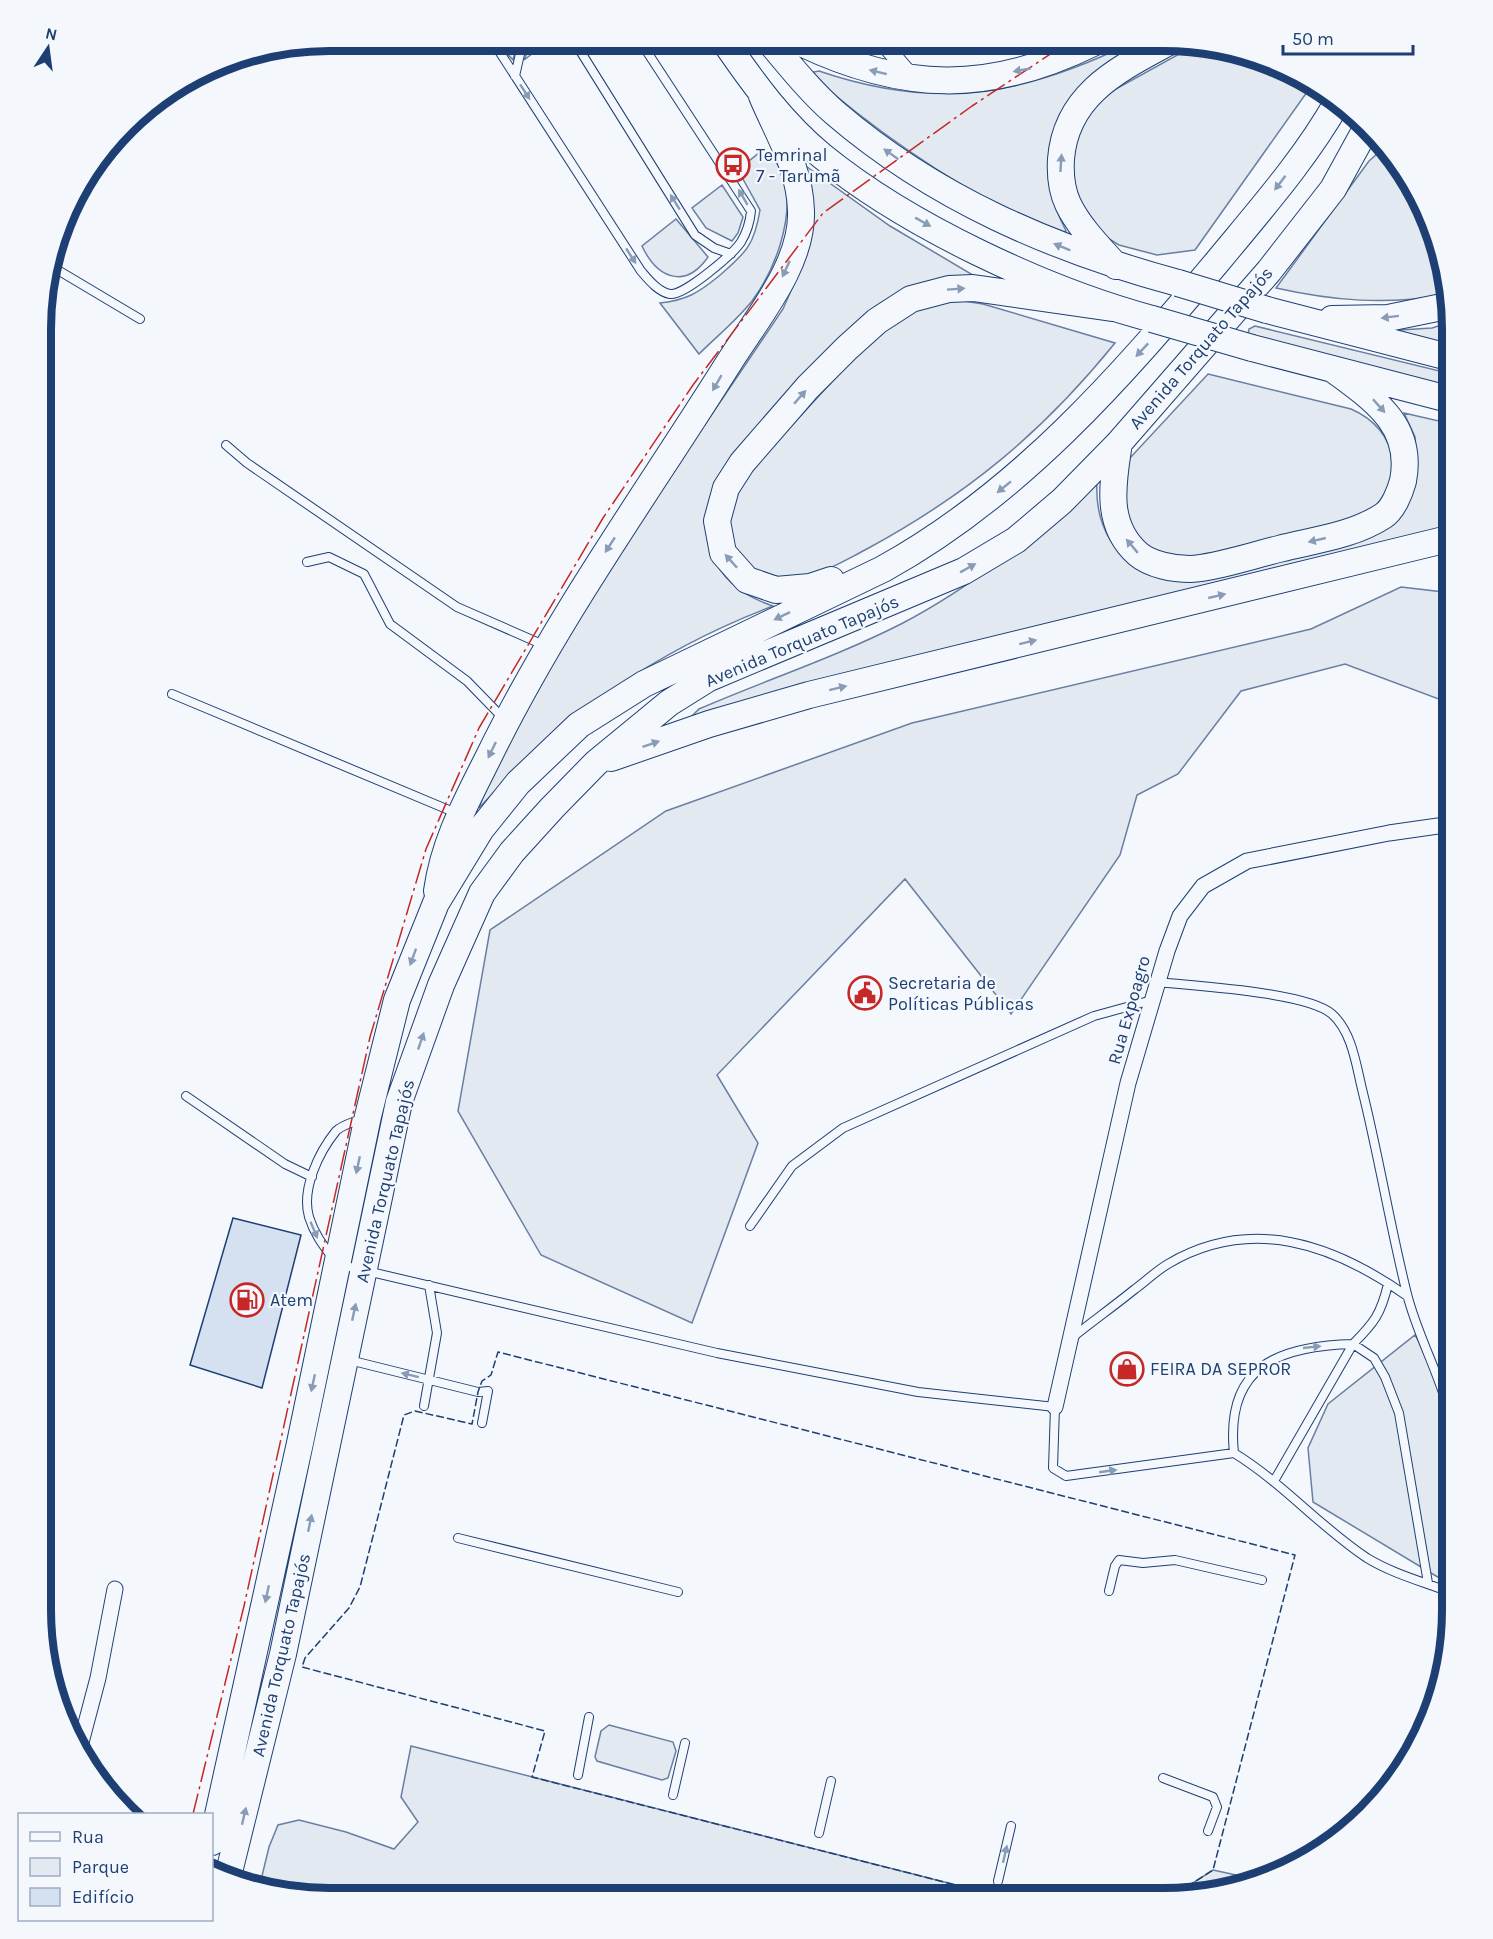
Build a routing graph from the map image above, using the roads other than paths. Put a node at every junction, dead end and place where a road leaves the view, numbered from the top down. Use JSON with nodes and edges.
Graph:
{"nodes":[{"id":1,"x":499,"y":51,"type":"edge"},
{"id":2,"x":522,"y":51,"type":"edge"},
{"id":3,"x":580,"y":51,"type":"edge"},
{"id":4,"x":647,"y":51,"type":"edge"},
{"id":5,"x":731,"y":51,"type":"edge"},
{"id":6,"x":778,"y":51,"type":"edge"},
{"id":7,"x":818,"y":51,"type":"edge"},
{"id":8,"x":890,"y":51,"type":"edge"},
{"id":9,"x":1074,"y":51,"type":"edge"},
{"id":10,"x":1154,"y":51,"type":"edge"},
{"id":11,"x":515,"y":76,"type":"junction"},
{"id":12,"x":915,"y":80,"type":"junction"},
{"id":13,"x":762,"y":96,"type":"junction"},
{"id":14,"x":1320,"y":99,"type":"edge"},
{"id":15,"x":1333,"y":108,"type":"edge"},
{"id":16,"x":1363,"y":134,"type":"edge"},
{"id":17,"x":1308,"y":145,"type":"junction"},
{"id":18,"x":1374,"y":148,"type":"edge"},
{"id":19,"x":1333,"y":189,"type":"junction"},
{"id":20,"x":731,"y":254,"type":"junction"},
{"id":21,"x":1116,"y":267,"type":"junction"},
{"id":22,"x":57,"y":270,"type":"edge"},
{"id":23,"x":1441,"y":307,"type":"edge"},
{"id":24,"x":1112,"y":308,"type":"junction"},
{"id":25,"x":140,"y":319,"type":"dead end"},
{"id":26,"x":1301,"y":320,"type":"junction"},
{"id":27,"x":1442,"y":355,"type":"edge"},
{"id":28,"x":1334,"y":370,"type":"junction"},
{"id":29,"x":1442,"y":397,"type":"edge"},
{"id":30,"x":1119,"y":443,"type":"junction"},
{"id":31,"x":226,"y":444,"type":"dead end"},
{"id":32,"x":1442,"y":540,"type":"edge"},
{"id":33,"x":920,"y":549,"type":"junction"},
{"id":34,"x":307,"y":562,"type":"dead end"},
{"id":35,"x":548,"y":647,"type":"junction"},
{"id":36,"x":172,"y":694,"type":"dead end"},
{"id":37,"x":506,"y":721,"type":"junction"},
{"id":38,"x":596,"y":763,"type":"junction"},
{"id":39,"x":460,"y":815,"type":"junction"},
{"id":40,"x":1442,"y":825,"type":"edge"},
{"id":41,"x":436,"y":903,"type":"junction"},
{"id":42,"x":1158,"y":982,"type":"junction"},
{"id":43,"x":1152,"y":1000,"type":"junction"},
{"id":44,"x":186,"y":1096,"type":"dead end"},
{"id":45,"x":368,"y":1116,"type":"junction"},
{"id":46,"x":312,"y":1177,"type":"junction"},
{"id":47,"x":750,"y":1226,"type":"dead end"},
{"id":48,"x":337,"y":1264,"type":"junction"},
{"id":49,"x":363,"y":1271,"type":"junction"},
{"id":50,"x":1388,"y":1284,"type":"junction"},
{"id":51,"x":429,"y":1285,"type":"junction"},
{"id":52,"x":1407,"y":1296,"type":"junction"},
{"id":53,"x":1073,"y":1337,"type":"junction"},
{"id":54,"x":1353,"y":1344,"type":"junction"},
{"id":55,"x":344,"y":1359,"type":"junction"},
{"id":56,"x":428,"y":1380,"type":"junction"},
{"id":57,"x":1442,"y":1388,"type":"edge"},
{"id":58,"x":424,"y":1406,"type":"dead end"},
{"id":59,"x":1055,"y":1407,"type":"junction"},
{"id":60,"x":482,"y":1423,"type":"dead end"},
{"id":61,"x":1234,"y":1453,"type":"junction"},
{"id":62,"x":1274,"y":1481,"type":"junction"},
{"id":63,"x":458,"y":1538,"type":"dead end"},
{"id":64,"x":1262,"y":1580,"type":"dead end"},
{"id":65,"x":1428,"y":1583,"type":"junction"},
{"id":66,"x":116,"y":1588,"type":"dead end"},
{"id":67,"x":1442,"y":1589,"type":"edge"},
{"id":68,"x":1109,"y":1591,"type":"dead end"},
{"id":69,"x":678,"y":1592,"type":"dead end"},
{"id":70,"x":589,"y":1717,"type":"dead end"},
{"id":71,"x":82,"y":1738,"type":"edge"},
{"id":72,"x":685,"y":1743,"type":"dead end"},
{"id":73,"x":578,"y":1775,"type":"dead end"},
{"id":74,"x":1163,"y":1778,"type":"dead end"},
{"id":75,"x":831,"y":1781,"type":"dead end"},
{"id":76,"x":673,"y":1795,"type":"dead end"},
{"id":77,"x":1011,"y":1826,"type":"dead end"},
{"id":78,"x":1208,"y":1832,"type":"dead end"},
{"id":79,"x":819,"y":1833,"type":"dead end"},
{"id":80,"x":213,"y":1837,"type":"edge"},
{"id":81,"x":230,"y":1869,"type":"edge"},
{"id":82,"x":998,"y":1881,"type":"dead end"}],
"edges":[{"from":1,"to":11,"type":"lane"},
{"from":2,"to":11,"type":"lane"},
{"from":20,"to":3,"type":"lane","one_way":true},
{"from":20,"to":4,"type":"lane","one_way":true},
{"from":5,"to":13,"type":"highway"},
{"from":21,"to":6,"type":"highway","one_way":true},
{"from":12,"to":7,"type":"highway","one_way":true},
{"from":8,"to":12,"type":"street"},
{"from":9,"to":12,"type":"highway","one_way":true},
{"from":21,"to":10,"type":"highway","one_way":true},
{"from":11,"to":20,"type":"lane","one_way":true},
{"from":13,"to":24,"type":"highway","one_way":true},
{"from":13,"to":35,"type":"highway","one_way":true},
{"from":14,"to":17,"type":"highway"},
{"from":15,"to":17,"type":"highway","name":"Avenida Torquato Tapajós"},
{"from":16,"to":19,"type":"highway","name":"Avenida Torquato Tapajós"},
{"from":17,"to":33,"type":"highway","name":"Avenida Torquato Tapajós","one_way":true},
{"from":18,"to":19,"type":"highway"},
{"from":19,"to":30,"type":"highway","name":"Avenida Torquato Tapajós"},
{"from":21,"to":26,"type":"highway","bridge":true},
{"from":22,"to":25,"type":"lane"},
{"from":23,"to":26,"type":"highway","one_way":true},
{"from":24,"to":28,"type":"highway","bridge":true},
{"from":33,"to":24,"type":"highway","one_way":true},
{"from":26,"to":27,"type":"highway"},
{"from":28,"to":29,"type":"highway"},
{"from":28,"to":30,"type":"highway","one_way":true},
{"from":38,"to":30,"type":"highway","name":"Avenida Torquato Tapajós","one_way":true},
{"from":31,"to":35,"type":"lane"},
{"from":38,"to":32,"type":"highway","one_way":true},
{"from":33,"to":41,"type":"highway","name":"Avenida Torquato Tapajós","one_way":true},
{"from":34,"to":37,"type":"lane"},
{"from":35,"to":37,"type":"highway"},
{"from":36,"to":39,"type":"lane"},
{"from":37,"to":39,"type":"highway","one_way":true},
{"from":49,"to":38,"type":"highway","name":"Avenida Torquato Tapajós","one_way":true},
{"from":39,"to":41,"type":"highway"},
{"from":40,"to":42,"type":"street","name":"Rua Expoagro"},
{"from":41,"to":45,"type":"highway","name":"Avenida Torquato Tapajós","one_way":true},
{"from":42,"to":43,"type":"street","name":"Rua Expoagro"},
{"from":42,"to":52,"type":"lane"},
{"from":43,"to":47,"type":"lane"},
{"from":43,"to":53,"type":"street","name":"Rua Expoagro"},
{"from":44,"to":46,"type":"lane"},
{"from":45,"to":46,"type":"lane"},
{"from":45,"to":48,"type":"highway","name":"Avenida Torquato Tapajós","one_way":true},
{"from":46,"to":48,"type":"lane","one_way":true},
{"from":48,"to":49,"type":"lane"},
{"from":48,"to":80,"type":"highway","name":"Avenida Torquato Tapajós","one_way":true},
{"from":49,"to":51,"type":"lane"},
{"from":55,"to":49,"type":"highway","name":"Avenida Torquato Tapajós","one_way":true},
{"from":50,"to":52,"type":"lane"},
{"from":50,"to":53,"type":"lane"},
{"from":50,"to":54,"type":"lane"},
{"from":51,"to":56,"type":"lane"},
{"from":51,"to":59,"type":"lane"},
{"from":52,"to":57,"type":"lane"},
{"from":53,"to":59,"type":"street","name":"Rua Expoagro"},
{"from":61,"to":54,"type":"lane","one_way":true},
{"from":54,"to":62,"type":"lane"},
{"from":54,"to":65,"type":"lane"},
{"from":56,"to":55,"type":"lane","one_way":true},
{"from":81,"to":55,"type":"highway","name":"Avenida Torquato Tapajós","one_way":true},
{"from":56,"to":58,"type":"lane"},
{"from":56,"to":60,"type":"lane"},
{"from":59,"to":61,"type":"lane","one_way":true},
{"from":61,"to":62,"type":"lane"},
{"from":62,"to":65,"type":"lane"},
{"from":63,"to":69,"type":"lane"},
{"from":64,"to":68,"type":"lane"},
{"from":65,"to":67,"type":"lane"},
{"from":66,"to":71,"type":"street"},
{"from":70,"to":73,"type":"lane"},
{"from":72,"to":76,"type":"lane"},
{"from":74,"to":78,"type":"lane"},
{"from":75,"to":79,"type":"lane"},
{"from":82,"to":77,"type":"lane","one_way":true}]}
